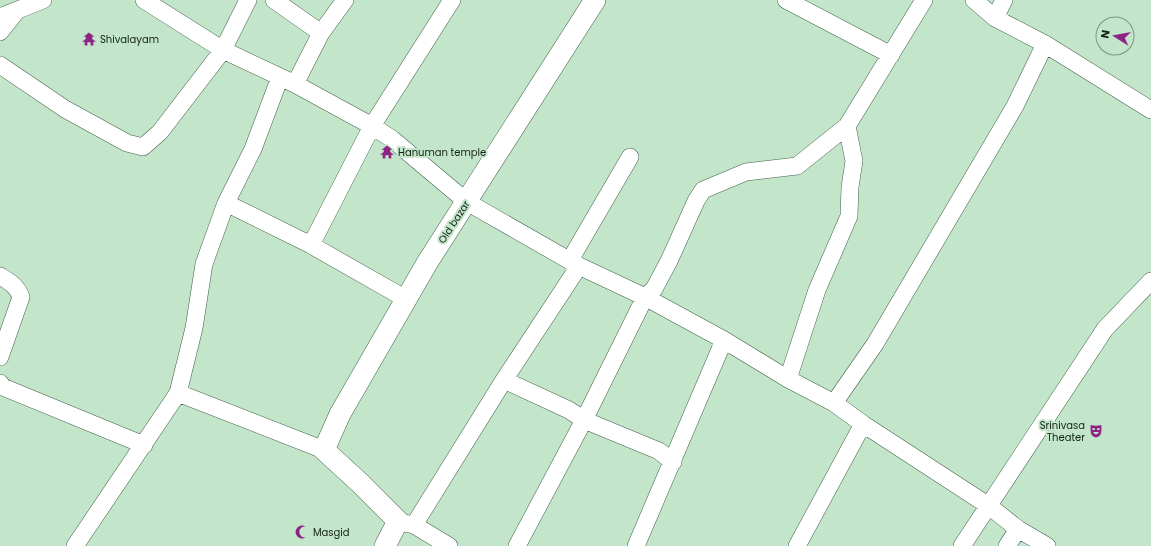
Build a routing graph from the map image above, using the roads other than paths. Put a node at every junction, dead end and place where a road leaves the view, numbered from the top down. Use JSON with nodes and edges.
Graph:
{"nodes":[{"id":1,"x":44,"y":0,"type":"edge"},
{"id":2,"x":144,"y":0,"type":"edge"},
{"id":3,"x":248,"y":0,"type":"edge"},
{"id":4,"x":274,"y":0,"type":"edge"},
{"id":5,"x":345,"y":0,"type":"edge"},
{"id":6,"x":452,"y":0,"type":"edge"},
{"id":7,"x":595,"y":0,"type":"edge"},
{"id":8,"x":786,"y":0,"type":"edge"},
{"id":9,"x":924,"y":0,"type":"edge"},
{"id":10,"x":974,"y":0,"type":"edge"},
{"id":11,"x":1004,"y":0,"type":"edge"},
{"id":12,"x":16,"y":12,"type":"junction"},
{"id":13,"x":0,"y":17,"type":"edge"},
{"id":14,"x":994,"y":18,"type":"junction"},
{"id":15,"x":0,"y":32,"type":"edge"},
{"id":16,"x":321,"y":33,"type":"junction"},
{"id":17,"x":1045,"y":44,"type":"junction"},
{"id":18,"x":223,"y":50,"type":"junction"},
{"id":19,"x":891,"y":55,"type":"junction"},
{"id":20,"x":0,"y":65,"type":"edge"},
{"id":21,"x":287,"y":80,"type":"junction"},
{"id":22,"x":1151,"y":110,"type":"edge"},
{"id":23,"x":372,"y":126,"type":"junction"},
{"id":24,"x":848,"y":126,"type":"junction"},
{"id":25,"x":630,"y":157,"type":"dead end"},
{"id":26,"x":467,"y":202,"type":"junction"},
{"id":27,"x":226,"y":203,"type":"junction"},
{"id":28,"x":311,"y":245,"type":"junction"},
{"id":29,"x":575,"y":263,"type":"junction"},
{"id":30,"x":0,"y":276,"type":"edge"},
{"id":31,"x":1151,"y":281,"type":"edge"},
{"id":32,"x":645,"y":297,"type":"junction"},
{"id":33,"x":406,"y":299,"type":"junction"},
{"id":34,"x":724,"y":340,"type":"junction"},
{"id":35,"x":0,"y":357,"type":"edge"},
{"id":36,"x":788,"y":378,"type":"junction"},
{"id":37,"x":504,"y":380,"type":"junction"},
{"id":38,"x":0,"y":383,"type":"edge"},
{"id":39,"x":178,"y":392,"type":"junction"},
{"id":40,"x":834,"y":403,"type":"junction"},
{"id":41,"x":584,"y":420,"type":"junction"},
{"id":42,"x":863,"y":424,"type":"junction"},
{"id":43,"x":144,"y":445,"type":"junction"},
{"id":44,"x":324,"y":450,"type":"junction"},
{"id":45,"x":672,"y":462,"type":"junction"},
{"id":46,"x":989,"y":506,"type":"junction"},
{"id":47,"x":406,"y":523,"type":"junction"},
{"id":48,"x":1018,"y":529,"type":"junction"},
{"id":49,"x":75,"y":546,"type":"edge"},
{"id":50,"x":385,"y":546,"type":"edge"},
{"id":51,"x":449,"y":546,"type":"edge"},
{"id":52,"x":517,"y":546,"type":"edge"},
{"id":53,"x":636,"y":546,"type":"edge"},
{"id":54,"x":797,"y":546,"type":"edge"},
{"id":55,"x":962,"y":546,"type":"edge"},
{"id":56,"x":1007,"y":546,"type":"edge"},
{"id":57,"x":1047,"y":546,"type":"edge"}],
"edges":[{"from":1,"to":12,"type":"street"},
{"from":2,"to":18,"type":"street"},
{"from":3,"to":18,"type":"street"},
{"from":4,"to":16,"type":"street"},
{"from":5,"to":16,"type":"street"},
{"from":6,"to":23,"type":"street"},
{"from":7,"to":26,"type":"street","name":"Old bazar"},
{"from":8,"to":19,"type":"street"},
{"from":9,"to":19,"type":"street"},
{"from":10,"to":14,"type":"street"},
{"from":11,"to":14,"type":"street"},
{"from":12,"to":13,"type":"street"},
{"from":12,"to":15,"type":"street"},
{"from":14,"to":17,"type":"street"},
{"from":16,"to":21,"type":"street"},
{"from":17,"to":22,"type":"street"},
{"from":17,"to":40,"type":"street"},
{"from":18,"to":20,"type":"street"},
{"from":18,"to":21,"type":"street"},
{"from":19,"to":24,"type":"street"},
{"from":21,"to":23,"type":"street"},
{"from":21,"to":27,"type":"street"},
{"from":23,"to":26,"type":"street"},
{"from":23,"to":28,"type":"street"},
{"from":24,"to":32,"type":"street"},
{"from":24,"to":36,"type":"street"},
{"from":25,"to":29,"type":"street"},
{"from":26,"to":29,"type":"street"},
{"from":26,"to":33,"type":"street","name":"Old bazar"},
{"from":27,"to":28,"type":"street"},
{"from":27,"to":39,"type":"street"},
{"from":28,"to":33,"type":"street"},
{"from":29,"to":32,"type":"street"},
{"from":29,"to":37,"type":"street"},
{"from":30,"to":35,"type":"street"},
{"from":31,"to":46,"type":"street"},
{"from":32,"to":34,"type":"street"},
{"from":32,"to":41,"type":"street"},
{"from":33,"to":44,"type":"street","name":"Old bazar"},
{"from":34,"to":36,"type":"street"},
{"from":34,"to":45,"type":"street"},
{"from":36,"to":40,"type":"street"},
{"from":37,"to":41,"type":"street"},
{"from":37,"to":47,"type":"street"},
{"from":38,"to":43,"type":"street"},
{"from":39,"to":43,"type":"street"},
{"from":39,"to":44,"type":"street"},
{"from":40,"to":42,"type":"street"},
{"from":41,"to":45,"type":"street"},
{"from":41,"to":52,"type":"street"},
{"from":42,"to":46,"type":"street"},
{"from":42,"to":54,"type":"street"},
{"from":43,"to":49,"type":"street"},
{"from":44,"to":47,"type":"street"},
{"from":45,"to":53,"type":"street"},
{"from":46,"to":48,"type":"street"},
{"from":46,"to":55,"type":"street"},
{"from":47,"to":50,"type":"street"},
{"from":47,"to":51,"type":"street"},
{"from":48,"to":56,"type":"street"},
{"from":48,"to":57,"type":"street"}]}
